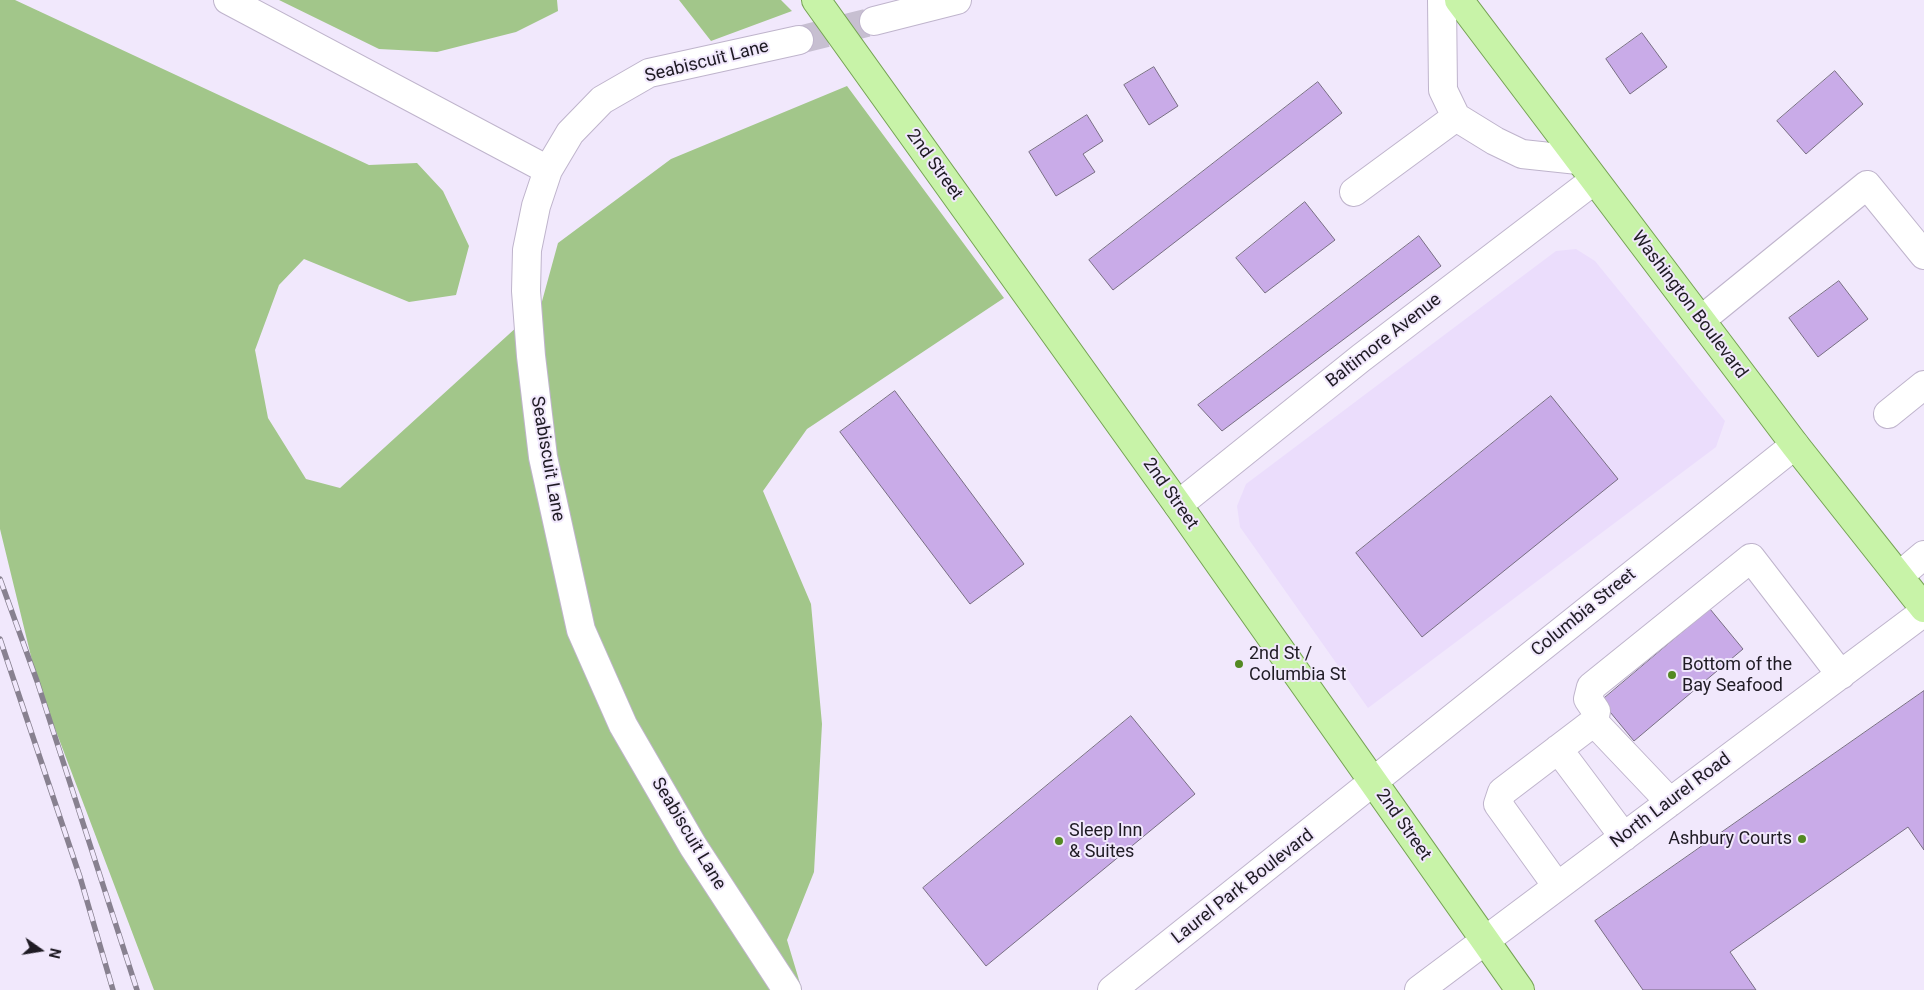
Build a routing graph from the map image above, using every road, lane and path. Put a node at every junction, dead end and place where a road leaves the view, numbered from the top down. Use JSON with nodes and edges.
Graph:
{"nodes":[{"id":1,"x":228,"y":0,"type":"edge"},
{"id":2,"x":816,"y":0,"type":"edge"},
{"id":3,"x":957,"y":0,"type":"edge"},
{"id":4,"x":1442,"y":0,"type":"edge"},
{"id":5,"x":1459,"y":0,"type":"edge"},
{"id":6,"x":874,"y":21,"type":"tunnel mouth"},
{"id":7,"x":799,"y":40,"type":"tunnel mouth"},
{"id":8,"x":1456,"y":118,"type":"junction"},
{"id":9,"x":548,"y":170,"type":"junction"},
{"id":10,"x":1586,"y":170,"type":"junction"},
{"id":11,"x":1354,"y":192,"type":"dead end"},
{"id":12,"x":1924,"y":255,"type":"edge"},
{"id":13,"x":1701,"y":320,"type":"junction"},
{"id":14,"x":1924,"y":385,"type":"edge"},
{"id":15,"x":1888,"y":414,"type":"dead end"},
{"id":16,"x":1795,"y":444,"type":"junction"},
{"id":17,"x":1178,"y":505,"type":"junction"},
{"id":18,"x":1924,"y":554,"type":"edge"},
{"id":19,"x":1899,"y":576,"type":"junction"},
{"id":20,"x":1924,"y":608,"type":"edge"},
{"id":21,"x":1924,"y":612,"type":"edge"},
{"id":22,"x":1841,"y":675,"type":"junction"},
{"id":23,"x":1594,"y":722,"type":"junction"},
{"id":24,"x":1558,"y":749,"type":"junction"},
{"id":25,"x":1374,"y":783,"type":"junction"},
{"id":26,"x":1670,"y":802,"type":"junction"},
{"id":27,"x":1624,"y":836,"type":"junction"},
{"id":28,"x":1557,"y":886,"type":"junction"},
{"id":29,"x":1484,"y":940,"type":"junction"},
{"id":30,"x":787,"y":990,"type":"edge"},
{"id":31,"x":1112,"y":990,"type":"edge"},
{"id":32,"x":1419,"y":990,"type":"edge"},
{"id":33,"x":1520,"y":990,"type":"edge"}],
"edges":[{"from":1,"to":9,"type":"street"},
{"from":2,"to":17,"type":"main road","name":"2nd Street"},
{"from":3,"to":6,"type":"street"},
{"from":4,"to":8,"type":"street"},
{"from":5,"to":10,"type":"main road","name":"Washington Boulevard"},
{"from":7,"to":9,"type":"street","name":"Seabiscuit Lane"},
{"from":8,"to":10,"type":"street"},
{"from":8,"to":11,"type":"street"},
{"from":9,"to":30,"type":"street","name":"Seabiscuit Lane"},
{"from":10,"to":13,"type":"main road","name":"Washington Boulevard"},
{"from":10,"to":17,"type":"street","name":"Baltimore Avenue"},
{"from":12,"to":13,"type":"street"},
{"from":13,"to":16,"type":"main road","name":"Washington Boulevard"},
{"from":14,"to":15,"type":"street"},
{"from":16,"to":19,"type":"main road","name":"Washington Boulevard"},
{"from":16,"to":25,"type":"street","name":"Columbia Street"},
{"from":17,"to":25,"type":"main road","name":"2nd Street"},
{"from":18,"to":19,"type":"street"},
{"from":19,"to":20,"type":"main road","name":"Washington Boulevard"},
{"from":21,"to":22,"type":"street","name":"North Laurel Road"},
{"from":22,"to":23,"type":"street"},
{"from":22,"to":26,"type":"street","name":"North Laurel Road"},
{"from":23,"to":24,"type":"street"},
{"from":23,"to":26,"type":"street"},
{"from":24,"to":27,"type":"street"},
{"from":24,"to":28,"type":"street"},
{"from":25,"to":29,"type":"main road","name":"2nd Street"},
{"from":25,"to":31,"type":"street","name":"Laurel Park Boulevard"},
{"from":26,"to":27,"type":"street","name":"North Laurel Road"},
{"from":27,"to":28,"type":"street","name":"North Laurel Road"},
{"from":28,"to":29,"type":"street","name":"North Laurel Road"},
{"from":29,"to":32,"type":"street","name":"North Laurel Road"},
{"from":29,"to":33,"type":"main road","name":"2nd Street"}]}
